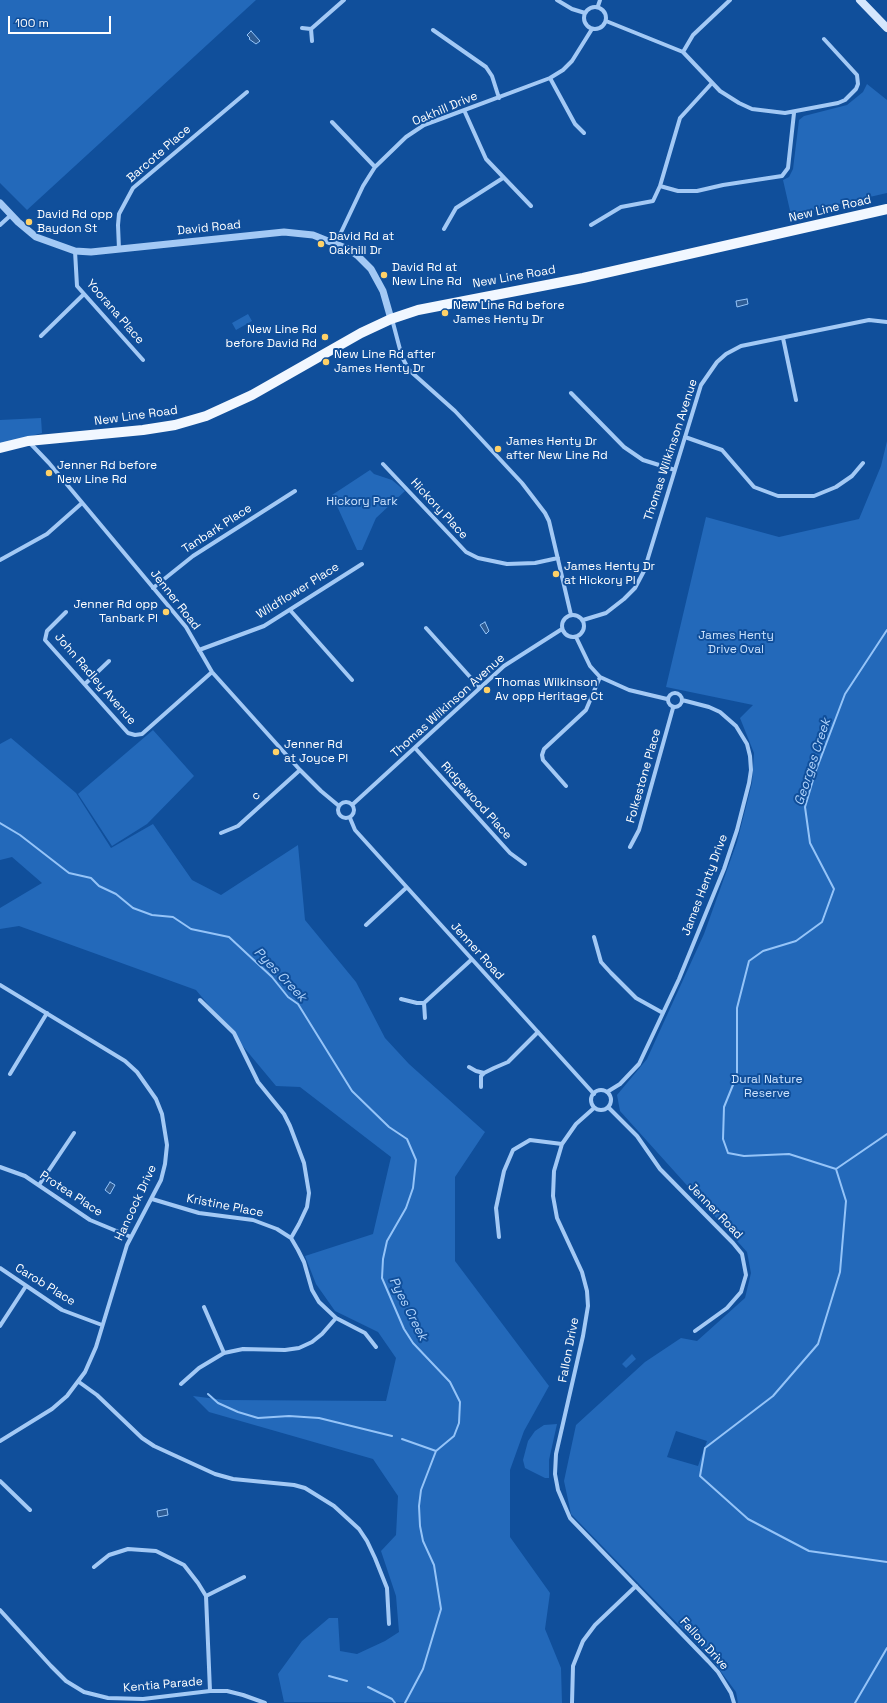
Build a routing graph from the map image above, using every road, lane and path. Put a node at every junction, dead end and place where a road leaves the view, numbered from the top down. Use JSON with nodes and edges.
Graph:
{"nodes":[{"id":1,"x":344,"y":0,"type":"edge"},
{"id":2,"x":557,"y":0,"type":"edge"},
{"id":3,"x":600,"y":0,"type":"edge"},
{"id":4,"x":730,"y":0,"type":"edge"},
{"id":5,"x":860,"y":0,"type":"edge"},
{"id":6,"x":598,"y":6,"type":"junction"},
{"id":7,"x":585,"y":14,"type":"junction"},
{"id":8,"x":606,"y":22,"type":"junction"},
{"id":9,"x":302,"y":28,"type":"dead end"},
{"id":10,"x":887,"y":28,"type":"edge"},
{"id":11,"x":311,"y":29,"type":"junction"},
{"id":12,"x":592,"y":29,"type":"junction"},
{"id":13,"x":434,"y":30,"type":"dead end"},
{"id":14,"x":824,"y":38,"type":"dead end"},
{"id":15,"x":312,"y":41,"type":"dead end"},
{"id":16,"x":683,"y":52,"type":"junction"},
{"id":17,"x":550,"y":78,"type":"junction"},
{"id":18,"x":712,"y":83,"type":"junction"},
{"id":19,"x":247,"y":92,"type":"dead end"},
{"id":20,"x":499,"y":98,"type":"junction"},
{"id":21,"x":464,"y":110,"type":"junction"},
{"id":22,"x":794,"y":113,"type":"junction"},
{"id":23,"x":332,"y":122,"type":"dead end"},
{"id":24,"x":584,"y":133,"type":"dead end"},
{"id":25,"x":375,"y":167,"type":"junction"},
{"id":26,"x":503,"y":178,"type":"junction"},
{"id":27,"x":660,"y":186,"type":"junction"},
{"id":28,"x":0,"y":203,"type":"edge"},
{"id":29,"x":531,"y":206,"type":"dead end"},
{"id":30,"x":887,"y":209,"type":"edge"},
{"id":31,"x":11,"y":216,"type":"junction"},
{"id":32,"x":0,"y":225,"type":"edge"},
{"id":33,"x":591,"y":225,"type":"dead end"},
{"id":34,"x":444,"y":229,"type":"dead end"},
{"id":35,"x":336,"y":243,"type":"junction"},
{"id":36,"x":119,"y":249,"type":"junction"},
{"id":37,"x":76,"y":251,"type":"junction"},
{"id":38,"x":83,"y":294,"type":"junction"},
{"id":39,"x":391,"y":319,"type":"junction"},
{"id":40,"x":887,"y":322,"type":"edge"},
{"id":41,"x":41,"y":336,"type":"dead end"},
{"id":42,"x":783,"y":338,"type":"junction"},
{"id":43,"x":143,"y":360,"type":"dead end"},
{"id":44,"x":572,"y":393,"type":"dead end"},
{"id":45,"x":796,"y":400,"type":"dead end"},
{"id":46,"x":685,"y":437,"type":"junction"},
{"id":47,"x":28,"y":441,"type":"junction"},
{"id":48,"x":0,"y":448,"type":"edge"},
{"id":49,"x":863,"y":463,"type":"dead end"},
{"id":50,"x":383,"y":464,"type":"dead end"},
{"id":51,"x":675,"y":470,"type":"junction"},
{"id":52,"x":295,"y":491,"type":"dead end"},
{"id":53,"x":82,"y":503,"type":"junction"},
{"id":54,"x":558,"y":558,"type":"junction"},
{"id":55,"x":0,"y":560,"type":"edge"},
{"id":56,"x":362,"y":564,"type":"dead end"},
{"id":57,"x":153,"y":588,"type":"junction"},
{"id":58,"x":290,"y":610,"type":"junction"},
{"id":59,"x":66,"y":612,"type":"dead end"},
{"id":60,"x":571,"y":615,"type":"junction"},
{"id":61,"x":583,"y":620,"type":"junction"},
{"id":62,"x":426,"y":628,"type":"dead end"},
{"id":63,"x":562,"y":629,"type":"junction"},
{"id":64,"x":576,"y":637,"type":"junction"},
{"id":65,"x":199,"y":650,"type":"junction"},
{"id":66,"x":109,"y":661,"type":"dead end"},
{"id":67,"x":212,"y":672,"type":"junction"},
{"id":68,"x":600,"y":677,"type":"junction"},
{"id":69,"x":352,"y":680,"type":"dead end"},
{"id":70,"x":85,"y":684,"type":"junction"},
{"id":71,"x":480,"y":688,"type":"junction"},
{"id":72,"x":667,"y":699,"type":"junction"},
{"id":73,"x":682,"y":700,"type":"junction"},
{"id":74,"x":673,"y":708,"type":"junction"},
{"id":75,"x":415,"y":748,"type":"junction"},
{"id":76,"x":300,"y":770,"type":"junction"},
{"id":77,"x":566,"y":786,"type":"dead end"},
{"id":78,"x":352,"y":805,"type":"junction"},
{"id":79,"x":339,"y":806,"type":"junction"},
{"id":80,"x":350,"y":818,"type":"junction"},
{"id":81,"x":221,"y":833,"type":"dead end"},
{"id":82,"x":630,"y":847,"type":"dead end"},
{"id":83,"x":525,"y":864,"type":"dead end"},
{"id":84,"x":406,"y":888,"type":"junction"},
{"id":85,"x":366,"y":925,"type":"dead end"},
{"id":86,"x":594,"y":937,"type":"dead end"},
{"id":87,"x":471,"y":960,"type":"junction"},
{"id":88,"x":0,"y":984,"type":"edge"},
{"id":89,"x":402,"y":999,"type":"dead end"},
{"id":90,"x":200,"y":1000,"type":"dead end"},
{"id":91,"x":424,"y":1003,"type":"junction"},
{"id":92,"x":47,"y":1013,"type":"junction"},
{"id":93,"x":663,"y":1013,"type":"junction"},
{"id":94,"x":425,"y":1018,"type":"dead end"},
{"id":95,"x":538,"y":1032,"type":"junction"},
{"id":96,"x":468,"y":1067,"type":"dead end"},
{"id":97,"x":484,"y":1072,"type":"junction"},
{"id":98,"x":10,"y":1074,"type":"dead end"},
{"id":99,"x":481,"y":1087,"type":"dead end"},
{"id":100,"x":607,"y":1092,"type":"junction"},
{"id":101,"x":594,"y":1094,"type":"junction"},
{"id":102,"x":594,"y":1108,"type":"junction"},
{"id":103,"x":608,"y":1108,"type":"junction"},
{"id":104,"x":74,"y":1133,"type":"dead end"},
{"id":105,"x":562,"y":1144,"type":"junction"},
{"id":106,"x":0,"y":1168,"type":"edge"},
{"id":107,"x":39,"y":1185,"type":"junction"},
{"id":108,"x":152,"y":1199,"type":"junction"},
{"id":109,"x":130,"y":1237,"type":"junction"},
{"id":110,"x":499,"y":1237,"type":"dead end"},
{"id":111,"x":290,"y":1238,"type":"junction"},
{"id":112,"x":0,"y":1268,"type":"edge"},
{"id":113,"x":26,"y":1286,"type":"junction"},
{"id":114,"x":204,"y":1306,"type":"dead end"},
{"id":115,"x":336,"y":1318,"type":"junction"},
{"id":116,"x":102,"y":1325,"type":"junction"},
{"id":117,"x":0,"y":1326,"type":"edge"},
{"id":118,"x":695,"y":1331,"type":"dead end"},
{"id":119,"x":376,"y":1347,"type":"dead end"},
{"id":120,"x":224,"y":1353,"type":"junction"},
{"id":121,"x":79,"y":1382,"type":"junction"},
{"id":122,"x":181,"y":1384,"type":"dead end"},
{"id":123,"x":0,"y":1441,"type":"edge"},
{"id":124,"x":0,"y":1481,"type":"edge"},
{"id":125,"x":30,"y":1510,"type":"dead end"},
{"id":126,"x":94,"y":1567,"type":"dead end"},
{"id":127,"x":244,"y":1577,"type":"dead end"},
{"id":128,"x":636,"y":1586,"type":"junction"},
{"id":129,"x":206,"y":1596,"type":"junction"},
{"id":130,"x":0,"y":1610,"type":"edge"},
{"id":131,"x":388,"y":1624,"type":"dead end"},
{"id":132,"x":210,"y":1691,"type":"junction"},
{"id":133,"x":143,"y":1701,"type":"edge"},
{"id":134,"x":265,"y":1703,"type":"edge"},
{"id":135,"x":572,"y":1703,"type":"edge"},
{"id":136,"x":734,"y":1703,"type":"edge"}],
"edges":[{"from":1,"to":11,"type":"street"},
{"from":2,"to":7,"type":"street"},
{"from":3,"to":6,"type":"street"},
{"from":4,"to":16,"type":"street"},
{"from":5,"to":10,"type":"main road"},
{"from":6,"to":7,"type":"street"},
{"from":6,"to":8,"type":"street"},
{"from":7,"to":12,"type":"street"},
{"from":8,"to":12,"type":"street"},
{"from":8,"to":16,"type":"street"},
{"from":9,"to":11,"type":"street"},
{"from":11,"to":15,"type":"street"},
{"from":12,"to":17,"type":"street","name":"Oakhill Drive"},
{"from":13,"to":20,"type":"street"},
{"from":14,"to":22,"type":"street"},
{"from":16,"to":18,"type":"street"},
{"from":17,"to":20,"type":"street","name":"Oakhill Drive"},
{"from":17,"to":24,"type":"street"},
{"from":18,"to":22,"type":"street"},
{"from":18,"to":27,"type":"street"},
{"from":19,"to":36,"type":"street","name":"Barcote Place"},
{"from":20,"to":21,"type":"street","name":"Oakhill Drive"},
{"from":21,"to":25,"type":"street","name":"Oakhill Drive"},
{"from":21,"to":26,"type":"street"},
{"from":22,"to":27,"type":"street"},
{"from":23,"to":25,"type":"street"},
{"from":25,"to":35,"type":"street","name":"Oakhill Drive"},
{"from":26,"to":29,"type":"street"},
{"from":26,"to":34,"type":"street"},
{"from":27,"to":33,"type":"street"},
{"from":28,"to":31,"type":"street","name":"David Road"},
{"from":30,"to":39,"type":"main road","name":"New Line Road"},
{"from":31,"to":32,"type":"street"},
{"from":31,"to":37,"type":"street","name":"David Road"},
{"from":35,"to":36,"type":"street","name":"David Road"},
{"from":35,"to":39,"type":"street","name":"David Road"},
{"from":36,"to":37,"type":"street","name":"David Road"},
{"from":37,"to":38,"type":"street","name":"Yoorana Place"},
{"from":38,"to":41,"type":"street"},
{"from":38,"to":43,"type":"street","name":"Yoorana Place"},
{"from":39,"to":47,"type":"main road","name":"New Line Road"},
{"from":39,"to":54,"type":"street"},
{"from":40,"to":42,"type":"street","name":"Thomas Wilkinson Avenue"},
{"from":42,"to":45,"type":"street"},
{"from":42,"to":46,"type":"street","name":"Thomas Wilkinson Avenue"},
{"from":44,"to":51,"type":"street"},
{"from":46,"to":49,"type":"street"},
{"from":46,"to":51,"type":"street","name":"Thomas Wilkinson Avenue"},
{"from":47,"to":48,"type":"main road","name":"New Line Road"},
{"from":47,"to":53,"type":"street","name":"Jenner Road"},
{"from":50,"to":54,"type":"street","name":"Hickory Place"},
{"from":51,"to":61,"type":"street","name":"Thomas Wilkinson Avenue"},
{"from":52,"to":57,"type":"street","name":"Tanbark Place"},
{"from":53,"to":55,"type":"street"},
{"from":53,"to":57,"type":"street","name":"Jenner Road"},
{"from":54,"to":60,"type":"street"},
{"from":56,"to":58,"type":"street","name":"Wildflower Place"},
{"from":57,"to":65,"type":"street","name":"Jenner Road"},
{"from":58,"to":65,"type":"street","name":"Wildflower Place"},
{"from":58,"to":69,"type":"street"},
{"from":59,"to":70,"type":"street","name":"John Radley Avenue"},
{"from":60,"to":61,"type":"street"},
{"from":60,"to":63,"type":"street"},
{"from":61,"to":64,"type":"street"},
{"from":62,"to":71,"type":"street"},
{"from":63,"to":64,"type":"street"},
{"from":63,"to":71,"type":"street","name":"Thomas Wilkinson Avenue"},
{"from":64,"to":68,"type":"street"},
{"from":65,"to":67,"type":"street","name":"Jenner Road"},
{"from":66,"to":70,"type":"street"},
{"from":67,"to":70,"type":"street","name":"John Radley Avenue"},
{"from":67,"to":76,"type":"street","name":"Jenner Road"},
{"from":68,"to":72,"type":"street"},
{"from":68,"to":77,"type":"street"},
{"from":71,"to":75,"type":"street","name":"Thomas Wilkinson Avenue"},
{"from":72,"to":73,"type":"street"},
{"from":72,"to":74,"type":"street"},
{"from":73,"to":74,"type":"street"},
{"from":73,"to":93,"type":"street","name":"James Henty Drive"},
{"from":74,"to":82,"type":"street","name":"Folkestone Place"},
{"from":75,"to":78,"type":"street","name":"Thomas Wilkinson Avenue"},
{"from":75,"to":83,"type":"street","name":"Ridgewood Place"},
{"from":76,"to":79,"type":"street","name":"Jenner Road"},
{"from":76,"to":81,"type":"street","name":"c"},
{"from":78,"to":79,"type":"street"},
{"from":78,"to":80,"type":"street"},
{"from":79,"to":80,"type":"street"},
{"from":80,"to":84,"type":"street","name":"Jenner Road"},
{"from":84,"to":85,"type":"street"},
{"from":84,"to":87,"type":"street","name":"Jenner Road"},
{"from":86,"to":93,"type":"street"},
{"from":87,"to":91,"type":"street"},
{"from":87,"to":95,"type":"street","name":"Jenner Road"},
{"from":88,"to":92,"type":"street","name":"Hancock Drive"},
{"from":89,"to":91,"type":"street"},
{"from":90,"to":111,"type":"street"},
{"from":91,"to":94,"type":"street"},
{"from":92,"to":98,"type":"street"},
{"from":92,"to":108,"type":"street","name":"Hancock Drive"},
{"from":93,"to":100,"type":"street","name":"James Henty Drive"},
{"from":95,"to":97,"type":"street"},
{"from":95,"to":101,"type":"street","name":"Jenner Road"},
{"from":96,"to":97,"type":"street"},
{"from":97,"to":99,"type":"street"},
{"from":100,"to":101,"type":"street"},
{"from":100,"to":103,"type":"street"},
{"from":101,"to":102,"type":"street"},
{"from":102,"to":103,"type":"street"},
{"from":102,"to":105,"type":"street","name":"Fallon Drive"},
{"from":103,"to":118,"type":"street","name":"Jenner Road"},
{"from":104,"to":107,"type":"street"},
{"from":105,"to":110,"type":"street"},
{"from":105,"to":128,"type":"street","name":"Fallon Drive"},
{"from":106,"to":107,"type":"street","name":"Protea Place"},
{"from":107,"to":109,"type":"street","name":"Protea Place"},
{"from":108,"to":109,"type":"street","name":"Hancock Drive"},
{"from":108,"to":111,"type":"street","name":"Kristine Place"},
{"from":109,"to":116,"type":"street","name":"Hancock Drive"},
{"from":111,"to":115,"type":"street","name":"Kristine Place"},
{"from":112,"to":113,"type":"street","name":"Carob Place"},
{"from":113,"to":116,"type":"street","name":"Carob Place"},
{"from":113,"to":117,"type":"street"},
{"from":114,"to":120,"type":"street"},
{"from":115,"to":119,"type":"street","name":"Kristine Place"},
{"from":115,"to":120,"type":"street"},
{"from":116,"to":121,"type":"street","name":"Hancock Drive"},
{"from":120,"to":122,"type":"street"},
{"from":121,"to":123,"type":"street","name":"Hancock Drive"},
{"from":121,"to":131,"type":"street"},
{"from":124,"to":125,"type":"street"},
{"from":126,"to":129,"type":"street"},
{"from":127,"to":129,"type":"street"},
{"from":128,"to":135,"type":"street"},
{"from":128,"to":136,"type":"street","name":"Fallon Drive"},
{"from":129,"to":132,"type":"street"},
{"from":130,"to":133,"type":"street","name":"Kentia Parade"},
{"from":132,"to":133,"type":"street","name":"Kentia Parade"},
{"from":132,"to":134,"type":"street","name":"Kentia Parade"}]}
